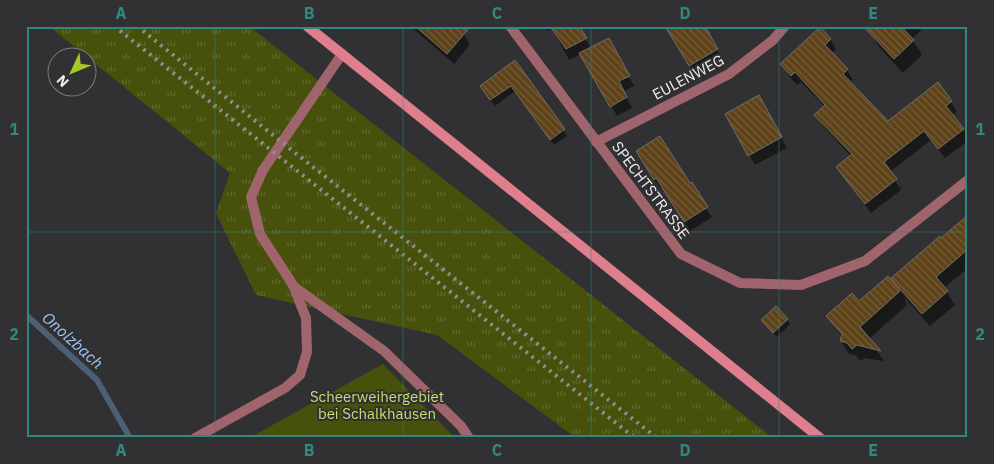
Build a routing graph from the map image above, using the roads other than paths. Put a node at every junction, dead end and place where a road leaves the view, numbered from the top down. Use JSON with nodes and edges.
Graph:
{"nodes":[{"id":1,"x":307,"y":26,"type":"edge"},
{"id":2,"x":510,"y":26,"type":"edge"},
{"id":3,"x":785,"y":26,"type":"edge"},
{"id":4,"x":342,"y":54,"type":"junction"},
{"id":5,"x":596,"y":142,"type":"junction"},
{"id":6,"x":968,"y":180,"type":"edge"},
{"id":7,"x":292,"y":285,"type":"junction"},
{"id":8,"x":195,"y":438,"type":"edge"},
{"id":9,"x":469,"y":438,"type":"edge"},
{"id":10,"x":820,"y":438,"type":"edge"}],
"edges":[{"from":1,"to":4,"type":"main road"},
{"from":2,"to":5,"type":"street","name":"SPECHTSTRASSE"},
{"from":3,"to":5,"type":"street","name":"EULENWEG"},
{"from":4,"to":7,"type":"street"},
{"from":4,"to":10,"type":"main road"},
{"from":5,"to":6,"type":"street","name":"SPECHTSTRASSE"},
{"from":7,"to":8,"type":"street"},
{"from":7,"to":9,"type":"street"}]}
